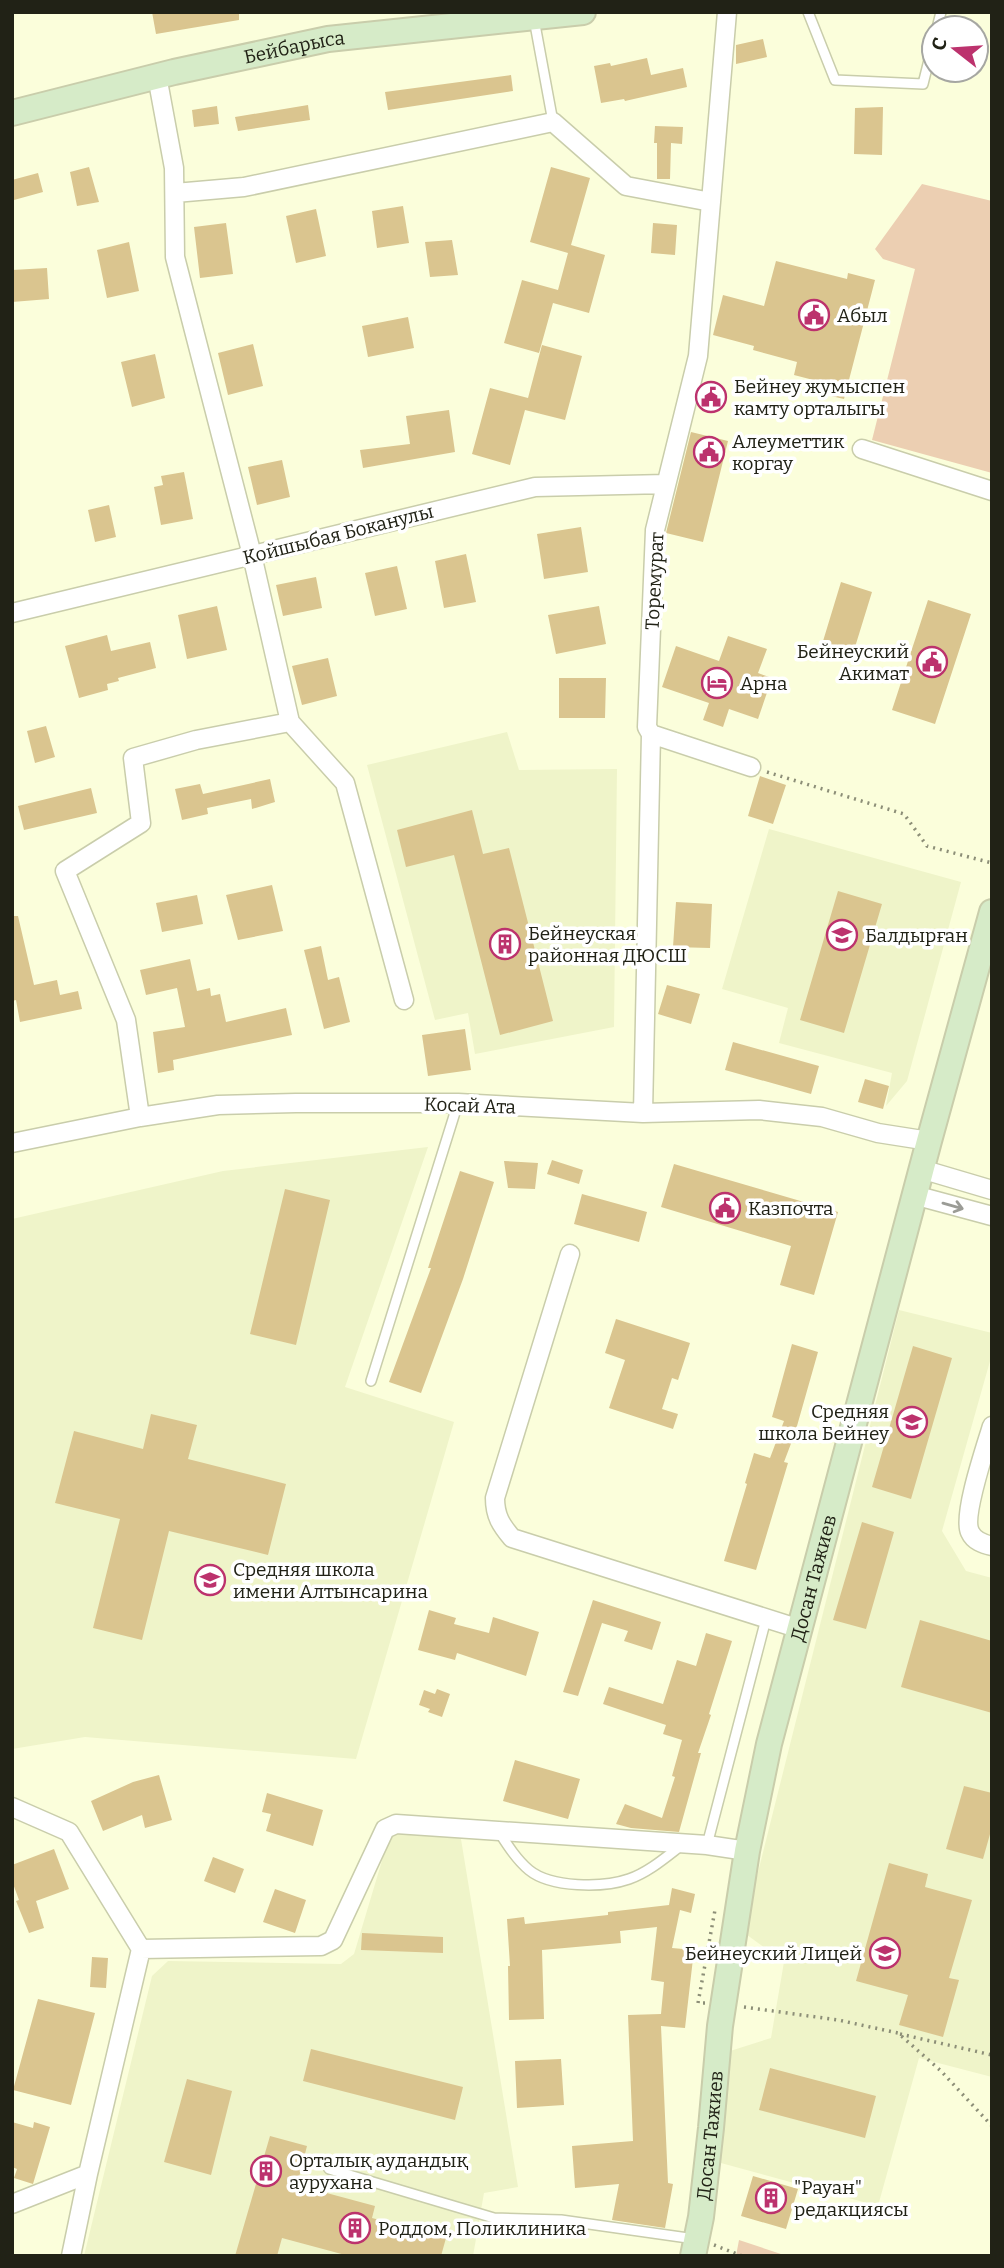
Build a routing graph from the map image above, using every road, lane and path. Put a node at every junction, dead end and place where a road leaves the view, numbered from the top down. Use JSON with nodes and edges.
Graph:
{"nodes":[{"id":1,"x":583,"y":12,"type":"edge"},
{"id":2,"x":727,"y":12,"type":"edge"},
{"id":3,"x":808,"y":12,"type":"edge"},
{"id":4,"x":533,"y":18,"type":"junction"},
{"id":5,"x":157,"y":76,"type":"junction"},
{"id":6,"x":920,"y":84,"type":"edge"},
{"id":7,"x":12,"y":113,"type":"edge"},
{"id":8,"x":553,"y":122,"type":"junction"},
{"id":9,"x":174,"y":193,"type":"junction"},
{"id":10,"x":711,"y":202,"type":"junction"},
{"id":11,"x":862,"y":449,"type":"dead end"},
{"id":12,"x":666,"y":484,"type":"junction"},
{"id":13,"x":992,"y":491,"type":"edge"},
{"id":14,"x":252,"y":555,"type":"junction"},
{"id":15,"x":12,"y":613,"type":"edge"},
{"id":16,"x":290,"y":722,"type":"junction"},
{"id":17,"x":651,"y":734,"type":"junction"},
{"id":18,"x":751,"y":767,"type":"joint"},
{"id":19,"x":992,"y":863,"type":"edge"},
{"id":20,"x":992,"y":912,"type":"edge"},
{"id":21,"x":404,"y":1000,"type":"dead end"},
{"id":22,"x":458,"y":1103,"type":"junction"},
{"id":23,"x":643,"y":1113,"type":"junction"},
{"id":24,"x":140,"y":1117,"type":"junction"},
{"id":25,"x":929,"y":1141,"type":"junction"},
{"id":26,"x":12,"y":1143,"type":"edge"},
{"id":27,"x":921,"y":1169,"type":"junction"},
{"id":28,"x":992,"y":1190,"type":"edge"},
{"id":29,"x":914,"y":1195,"type":"junction"},
{"id":30,"x":992,"y":1216,"type":"edge"},
{"id":31,"x":570,"y":1254,"type":"dead end"},
{"id":32,"x":371,"y":1381,"type":"dead end"},
{"id":33,"x":992,"y":1426,"type":"edge"},
{"id":34,"x":992,"y":1546,"type":"edge"},
{"id":35,"x":766,"y":1619,"type":"junction"},
{"id":36,"x":800,"y":1629,"type":"junction"},
{"id":37,"x":12,"y":1807,"type":"edge"},
{"id":38,"x":498,"y":1831,"type":"junction"},
{"id":39,"x":684,"y":1844,"type":"junction"},
{"id":40,"x":707,"y":1845,"type":"junction"},
{"id":41,"x":747,"y":1852,"type":"junction"},
{"id":42,"x":715,"y":1909,"type":"dead end"},
{"id":43,"x":141,"y":1949,"type":"junction"},
{"id":44,"x":723,"y":2006,"type":"junction"},
{"id":45,"x":898,"y":2033,"type":"junction"},
{"id":46,"x":992,"y":2055,"type":"edge"},
{"id":47,"x":992,"y":2126,"type":"edge"},
{"id":48,"x":330,"y":2169,"type":"dead end"},
{"id":49,"x":88,"y":2174,"type":"junction"},
{"id":50,"x":12,"y":2204,"type":"edge"},
{"id":51,"x":695,"y":2247,"type":"edge"},
{"id":52,"x":71,"y":2256,"type":"edge"},
{"id":53,"x":741,"y":2256,"type":"edge"}],
"edges":[{"from":1,"to":4,"type":"street","name":"Бейбарыса"},
{"from":2,"to":10,"type":"street","name":"Торемурат"},
{"from":3,"to":6,"type":"lane"},
{"from":4,"to":5,"type":"street","name":"Бейбарыса"},
{"from":4,"to":8,"type":"lane"},
{"from":5,"to":7,"type":"street","name":"Бейбарыса"},
{"from":5,"to":9,"type":"street"},
{"from":8,"to":9,"type":"street"},
{"from":8,"to":10,"type":"street"},
{"from":9,"to":14,"type":"street"},
{"from":10,"to":12,"type":"street","name":"Торемурат"},
{"from":11,"to":13,"type":"street"},
{"from":12,"to":14,"type":"street","name":"Койшыбая Боканулы"},
{"from":12,"to":17,"type":"street","name":"Торемурат"},
{"from":14,"to":15,"type":"street","name":"Койшыбая Боканулы"},
{"from":14,"to":16,"type":"street"},
{"from":16,"to":21,"type":"street"},
{"from":16,"to":24,"type":"street"},
{"from":17,"to":18,"type":"street"},
{"from":17,"to":23,"type":"street","name":"Торемурат"},
{"from":18,"to":19,"type":"path"},
{"from":20,"to":25,"type":"street","name":"Досан Тажиев"},
{"from":22,"to":23,"type":"street","name":"Косай Ата"},
{"from":22,"to":24,"type":"street","name":"Косай Ата"},
{"from":22,"to":32,"type":"lane"},
{"from":23,"to":25,"type":"street","name":"Косай Ата"},
{"from":24,"to":26,"type":"street","name":"Косай Ата"},
{"from":25,"to":27,"type":"street","name":"Досан Тажиев"},
{"from":27,"to":28,"type":"street"},
{"from":27,"to":29,"type":"street","name":"Досан Тажиев"},
{"from":29,"to":30,"type":"street","one_way":true},
{"from":29,"to":36,"type":"street","name":"Досан Тажиев"},
{"from":31,"to":35,"type":"street"},
{"from":33,"to":34,"type":"street"},
{"from":35,"to":36,"type":"street"},
{"from":35,"to":40,"type":"lane"},
{"from":36,"to":41,"type":"street","name":"Досан Тажиев"},
{"from":37,"to":43,"type":"street"},
{"from":38,"to":39,"type":"street"},
{"from":38,"to":39,"type":"lane"},
{"from":38,"to":43,"type":"street"},
{"from":39,"to":40,"type":"street"},
{"from":40,"to":41,"type":"street"},
{"from":41,"to":44,"type":"street","name":"Досан Тажиев"},
{"from":42,"to":44,"type":"path"},
{"from":43,"to":49,"type":"street"},
{"from":44,"to":45,"type":"path"},
{"from":44,"to":51,"type":"street","name":"Досан Тажиев"},
{"from":45,"to":46,"type":"path"},
{"from":45,"to":47,"type":"path"},
{"from":48,"to":51,"type":"lane"},
{"from":49,"to":50,"type":"street"},
{"from":49,"to":52,"type":"street"},
{"from":51,"to":53,"type":"path"}]}
